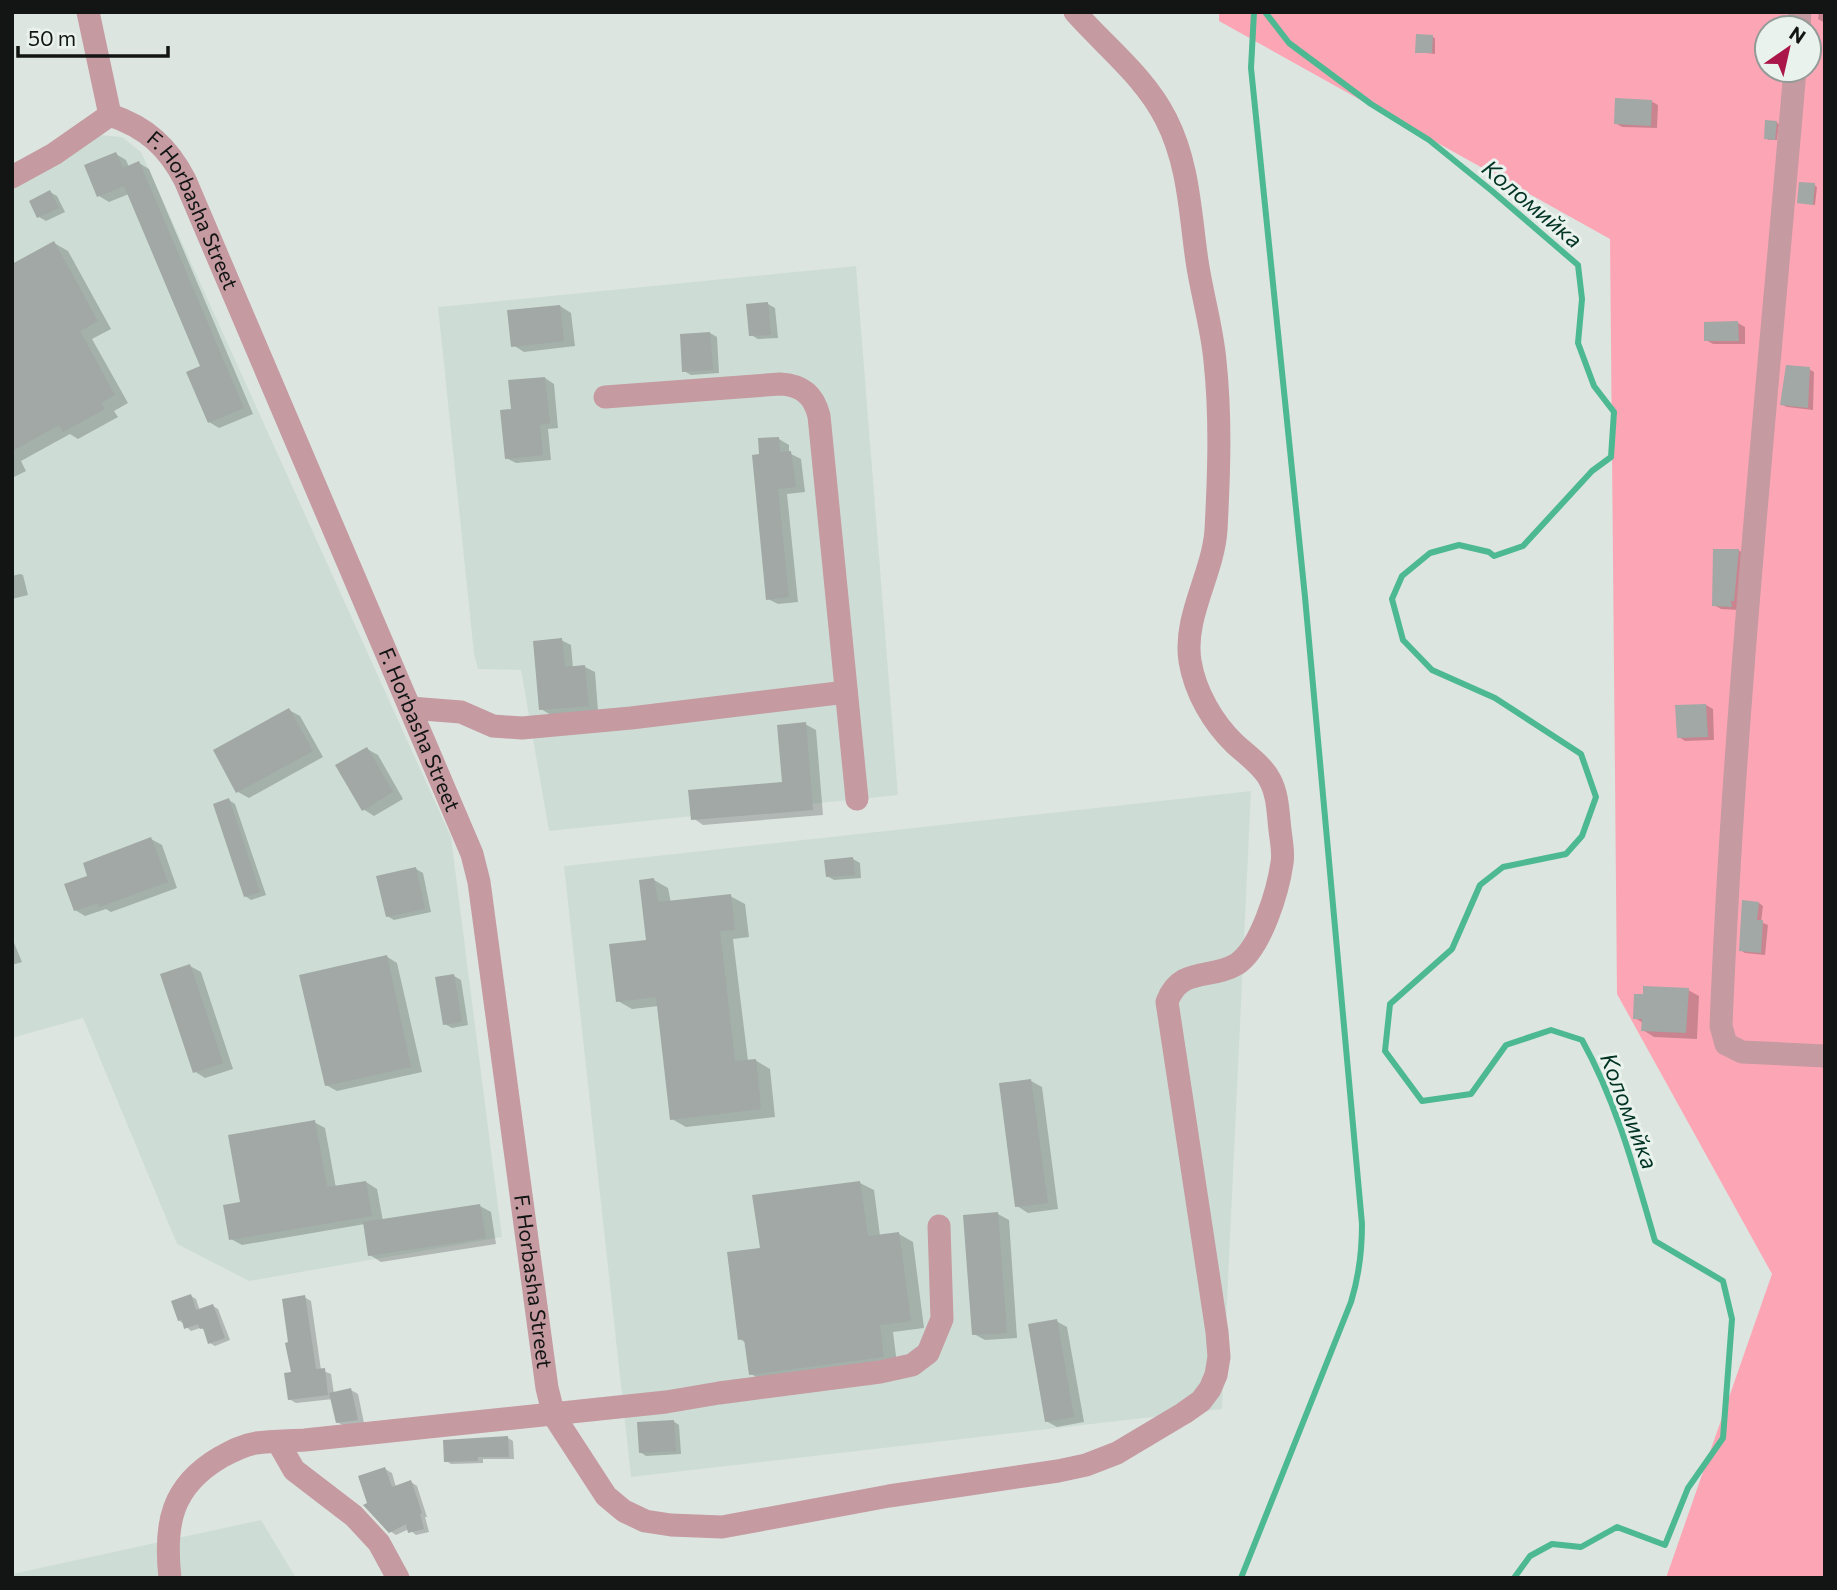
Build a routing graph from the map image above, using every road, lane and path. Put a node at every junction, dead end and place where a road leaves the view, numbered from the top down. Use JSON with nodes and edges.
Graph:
{"nodes":[{"id":1,"x":88,"y":12,"type":"edge"},
{"id":2,"x":1076,"y":12,"type":"edge"},
{"id":3,"x":1794,"y":84,"type":"edge"},
{"id":4,"x":110,"y":115,"type":"junction"},
{"id":5,"x":12,"y":177,"type":"edge"},
{"id":6,"x":605,"y":397,"type":"dead end"},
{"id":7,"x":846,"y":692,"type":"junction"},
{"id":8,"x":410,"y":708,"type":"junction"},
{"id":9,"x":856,"y":799,"type":"dead end"},
{"id":10,"x":1825,"y":1056,"type":"edge"},
{"id":11,"x":939,"y":1226,"type":"dead end"},
{"id":12,"x":552,"y":1413,"type":"junction"},
{"id":13,"x":278,"y":1442,"type":"junction"},
{"id":14,"x":170,"y":1578,"type":"edge"},
{"id":15,"x":398,"y":1578,"type":"edge"}],
"edges":[{"from":1,"to":4,"type":"street"},
{"from":2,"to":12,"type":"street"},
{"from":3,"to":10,"type":"street"},
{"from":4,"to":5,"type":"street"},
{"from":4,"to":8,"type":"street","name":"F. Horbasha Street"},
{"from":6,"to":7,"type":"street"},
{"from":7,"to":8,"type":"street"},
{"from":7,"to":9,"type":"street"},
{"from":8,"to":12,"type":"street","name":"F. Horbasha Street"},
{"from":11,"to":12,"type":"street"},
{"from":12,"to":13,"type":"street"},
{"from":13,"to":14,"type":"street"},
{"from":13,"to":15,"type":"street"}]}
